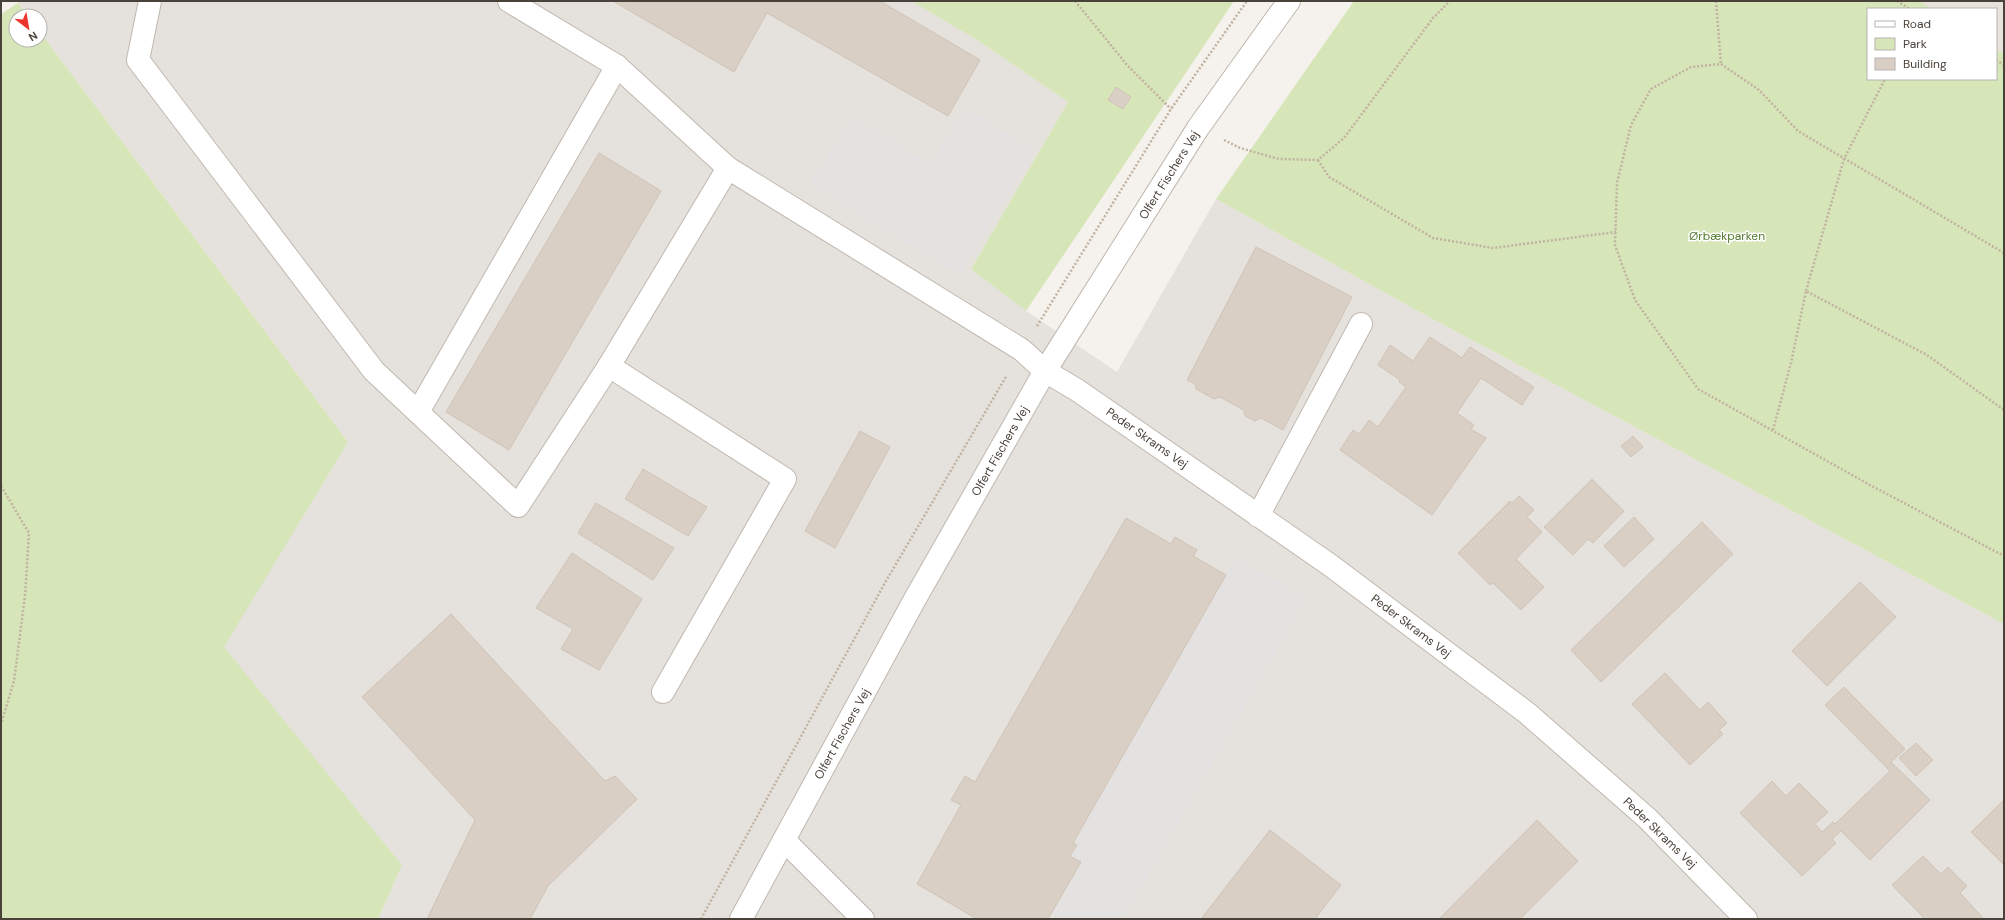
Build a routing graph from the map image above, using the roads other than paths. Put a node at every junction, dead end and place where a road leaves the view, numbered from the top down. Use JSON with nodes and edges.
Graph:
{"nodes":[{"id":1,"x":150,"y":1,"type":"edge"},
{"id":2,"x":509,"y":1,"type":"edge"},
{"id":3,"x":1289,"y":1,"type":"edge"},
{"id":4,"x":617,"y":66,"type":"junction"},
{"id":5,"x":728,"y":168,"type":"junction"},
{"id":6,"x":1361,"y":324,"type":"dead end"},
{"id":7,"x":609,"y":366,"type":"junction"},
{"id":8,"x":1045,"y":371,"type":"junction"},
{"id":9,"x":418,"y":412,"type":"junction"},
{"id":10,"x":1258,"y":516,"type":"junction"},
{"id":11,"x":663,"y":692,"type":"dead end"},
{"id":12,"x":784,"y":840,"type":"junction"},
{"id":13,"x":741,"y":919,"type":"edge"},
{"id":14,"x":862,"y":919,"type":"edge"},
{"id":15,"x":1746,"y":919,"type":"edge"}],
"edges":[{"from":1,"to":9,"type":"street"},
{"from":2,"to":4,"type":"street","name":"Peder Skrams Vej"},
{"from":3,"to":8,"type":"street","name":"Olfert Fischers Vej"},
{"from":4,"to":5,"type":"street","name":"Peder Skrams Vej"},
{"from":4,"to":9,"type":"street"},
{"from":5,"to":7,"type":"street"},
{"from":5,"to":8,"type":"street","name":"Peder Skrams Vej"},
{"from":6,"to":10,"type":"street"},
{"from":7,"to":9,"type":"street"},
{"from":7,"to":11,"type":"street"},
{"from":8,"to":10,"type":"street","name":"Peder Skrams Vej"},
{"from":8,"to":12,"type":"street","name":"Olfert Fischers Vej"},
{"from":10,"to":15,"type":"street","name":"Peder Skrams Vej"},
{"from":12,"to":13,"type":"street","name":"Olfert Fischers Vej"},
{"from":12,"to":14,"type":"street"}]}
